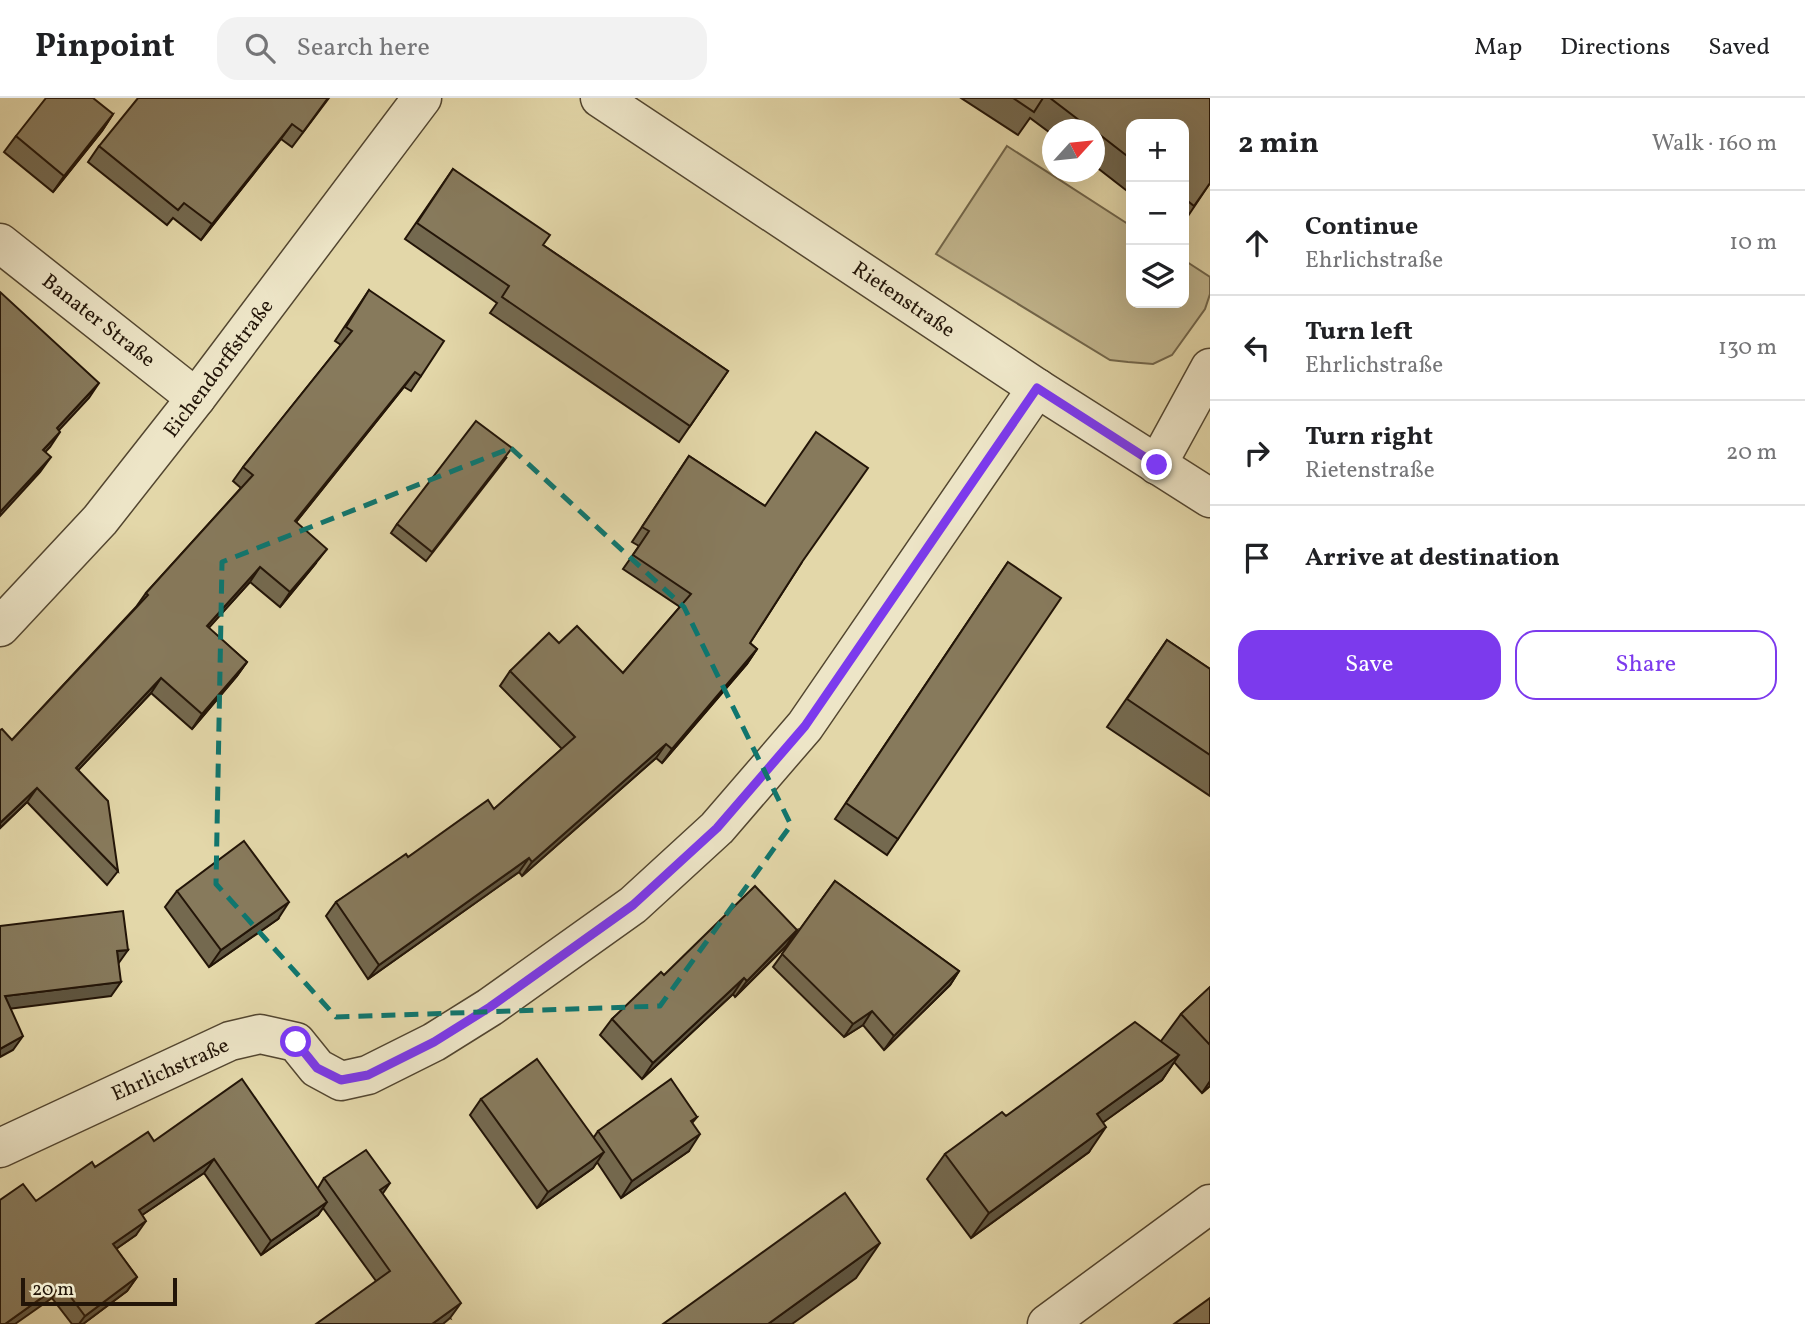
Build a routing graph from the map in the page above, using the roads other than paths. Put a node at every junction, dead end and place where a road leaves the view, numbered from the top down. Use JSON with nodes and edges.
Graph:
{"nodes":[{"id":1,"x":422,"y":98,"type":"edge"},
{"id":2,"x":600,"y":98,"type":"edge"},
{"id":3,"x":0,"y":243,"type":"edge"},
{"id":4,"x":1210,"y":368,"type":"edge"},
{"id":5,"x":1037,"y":388,"type":"junction"},
{"id":6,"x":196,"y":398,"type":"junction"},
{"id":7,"x":1157,"y":465,"type":"junction"},
{"id":8,"x":1210,"y":498,"type":"edge"},
{"id":9,"x":0,"y":627,"type":"edge"},
{"id":10,"x":0,"y":1149,"type":"edge"},
{"id":11,"x":1210,"y":1204,"type":"edge"},
{"id":12,"x":1047,"y":1324,"type":"edge"}],
"edges":[{"from":1,"to":6,"type":"street","name":"Eichendorffstraße"},
{"from":2,"to":5,"type":"street","name":"Rietenstraße"},
{"from":3,"to":6,"type":"street","name":"Banater Straße"},
{"from":4,"to":7,"type":"street"},
{"from":5,"to":7,"type":"street","name":"Rietenstraße"},
{"from":5,"to":10,"type":"street","name":"Ehrlichstraße"},
{"from":6,"to":9,"type":"street","name":"Eichendorffstraße"},
{"from":7,"to":8,"type":"street","name":"Rietenstraße"},
{"from":11,"to":12,"type":"street"}]}
